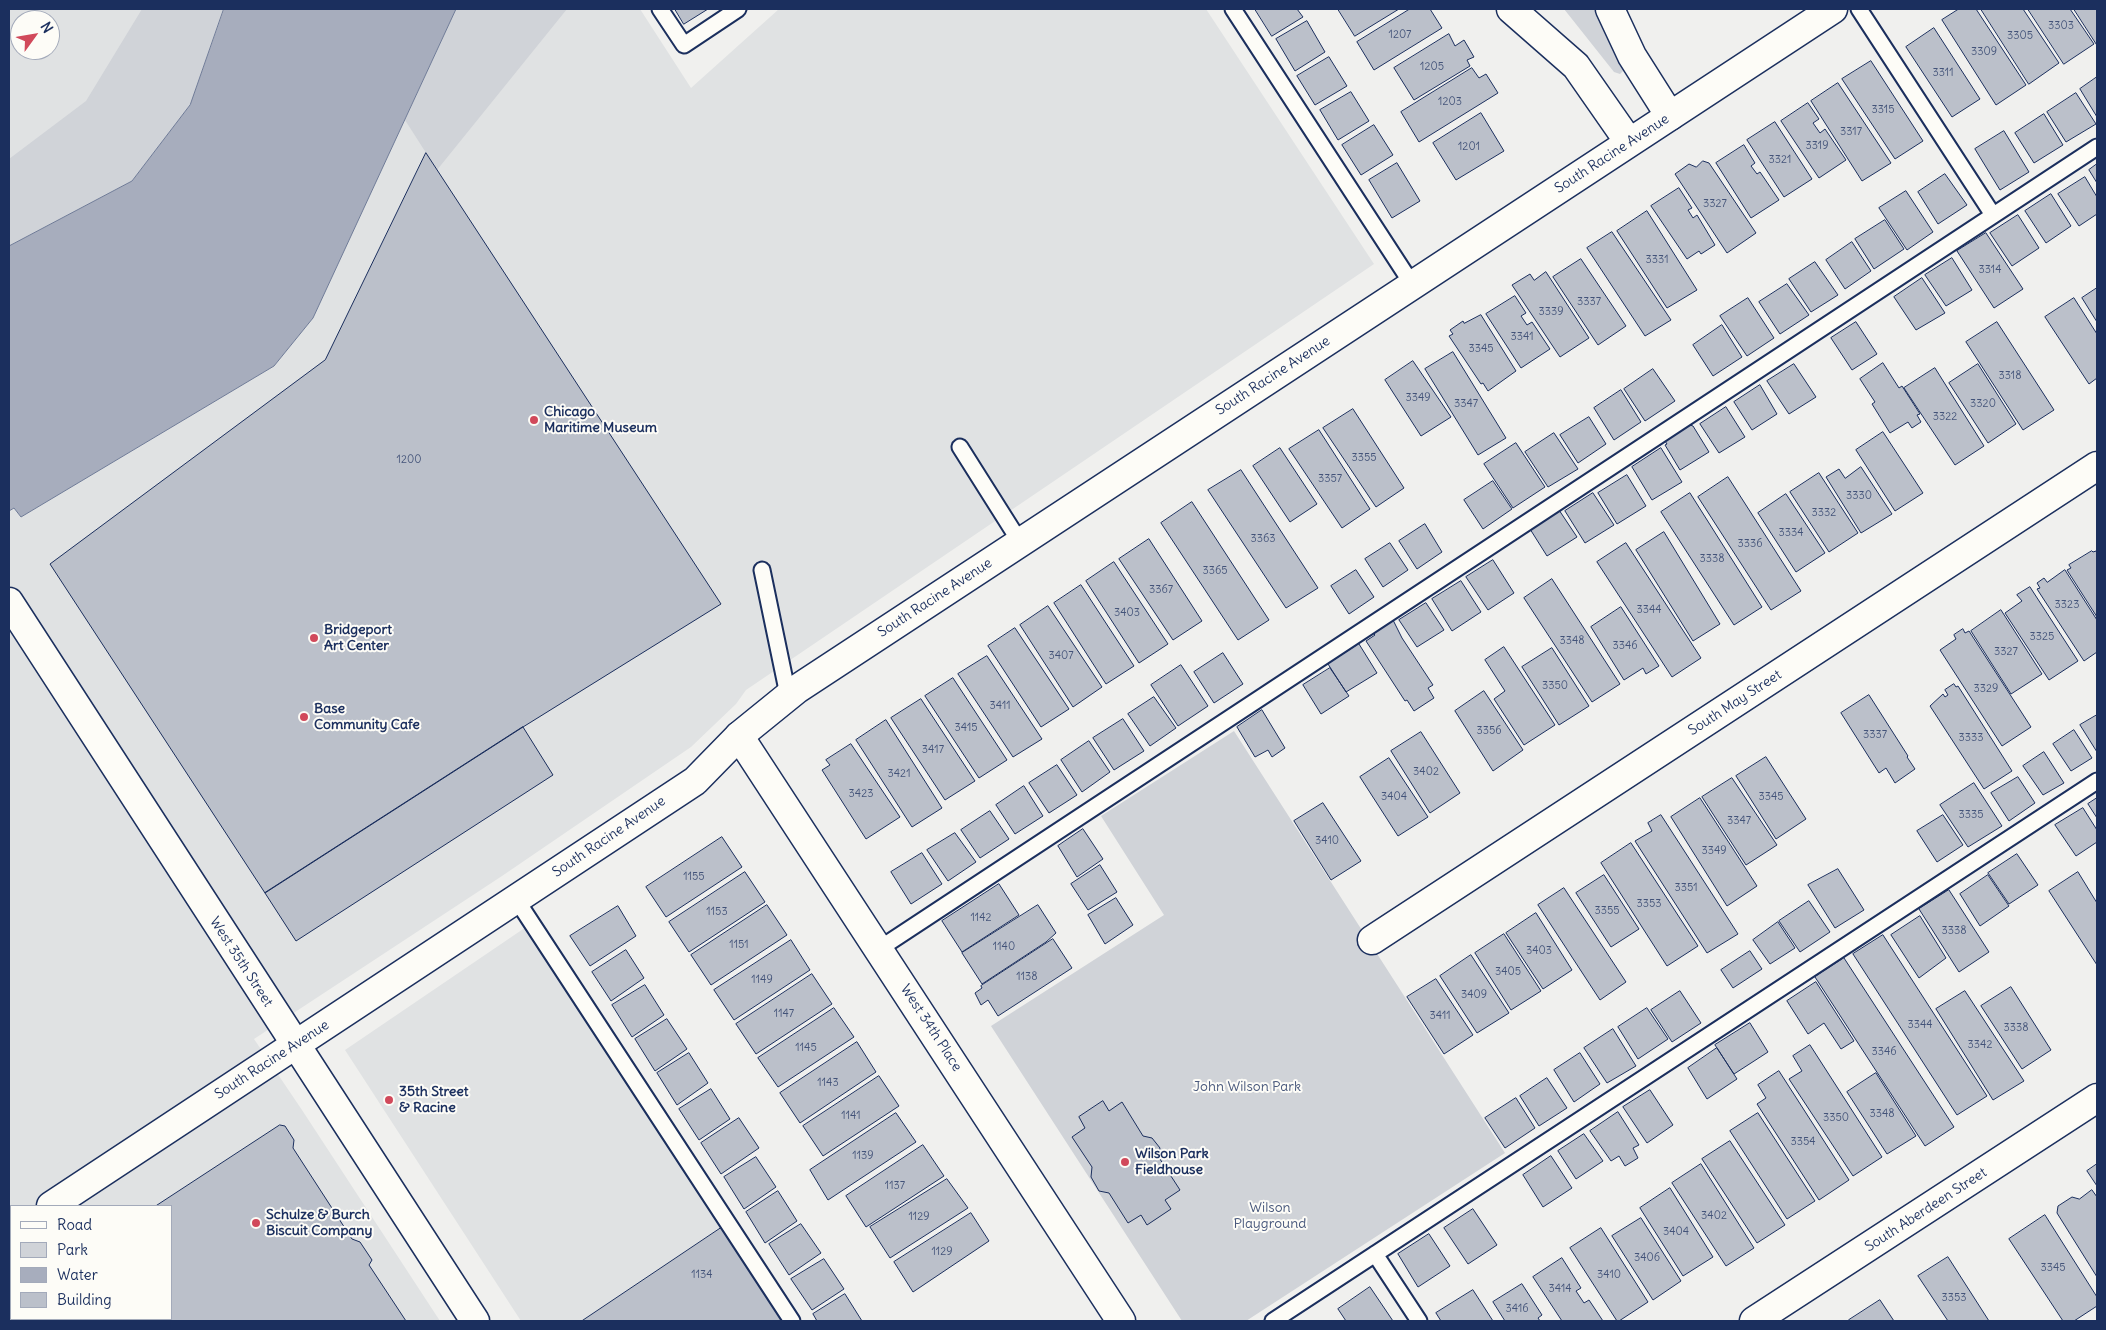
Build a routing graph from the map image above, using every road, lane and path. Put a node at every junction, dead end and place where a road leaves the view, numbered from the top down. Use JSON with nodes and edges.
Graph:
{"nodes":[{"id":1,"x":660,"y":9,"type":"edge"},
{"id":2,"x":738,"y":9,"type":"edge"},
{"id":3,"x":1233,"y":9,"type":"edge"},
{"id":4,"x":1512,"y":9,"type":"edge"},
{"id":5,"x":1610,"y":9,"type":"edge"},
{"id":6,"x":1833,"y":9,"type":"edge"},
{"id":7,"x":1859,"y":9,"type":"edge"},
{"id":8,"x":1670,"y":116,"type":"junction"},
{"id":9,"x":1629,"y":142,"type":"junction"},
{"id":10,"x":2097,"y":146,"type":"edge"},
{"id":11,"x":1993,"y":215,"type":"junction"},
{"id":12,"x":1412,"y":284,"type":"junction"},
{"id":13,"x":960,"y":447,"type":"dead end"},
{"id":14,"x":2097,"y":466,"type":"edge"},
{"id":15,"x":1020,"y":542,"type":"junction"},
{"id":16,"x":762,"y":570,"type":"dead end"},
{"id":17,"x":9,"y":602,"type":"edge"},
{"id":18,"x":788,"y":695,"type":"junction"},
{"id":19,"x":739,"y":736,"type":"junction"},
{"id":20,"x":2097,"y":781,"type":"edge"},
{"id":21,"x":516,"y":899,"type":"junction"},
{"id":22,"x":1372,"y":940,"type":"dead end"},
{"id":23,"x":879,"y":949,"type":"junction"},
{"id":24,"x":294,"y":1045,"type":"junction"},
{"id":25,"x":2097,"y":1098,"type":"edge"},
{"id":26,"x":53,"y":1205,"type":"edge"},
{"id":27,"x":1375,"y":1254,"type":"junction"},
{"id":28,"x":474,"y":1321,"type":"edge"},
{"id":29,"x":792,"y":1321,"type":"edge"},
{"id":30,"x":1121,"y":1321,"type":"edge"},
{"id":31,"x":1273,"y":1321,"type":"edge"},
{"id":32,"x":1419,"y":1321,"type":"edge"},
{"id":33,"x":1754,"y":1321,"type":"edge"}],
"edges":[{"from":1,"to":2,"type":"lane"},
{"from":3,"to":12,"type":"lane"},
{"from":4,"to":9,"type":"street"},
{"from":5,"to":8,"type":"street"},
{"from":6,"to":8,"type":"street","name":"South Racine Avenue"},
{"from":7,"to":11,"type":"lane"},
{"from":8,"to":9,"type":"street","name":"South Racine Avenue"},
{"from":9,"to":12,"type":"street","name":"South Racine Avenue"},
{"from":10,"to":11,"type":"lane"},
{"from":11,"to":23,"type":"lane"},
{"from":12,"to":15,"type":"street","name":"South Racine Avenue"},
{"from":13,"to":15,"type":"lane"},
{"from":14,"to":22,"type":"street","name":"South May Street"},
{"from":15,"to":18,"type":"street","name":"South Racine Avenue"},
{"from":16,"to":18,"type":"lane"},
{"from":17,"to":24,"type":"street","name":"West 35th Street"},
{"from":18,"to":19,"type":"street","name":"South Racine Avenue"},
{"from":19,"to":21,"type":"street","name":"South Racine Avenue"},
{"from":19,"to":23,"type":"street","name":"West 34th Place"},
{"from":20,"to":27,"type":"lane"},
{"from":21,"to":24,"type":"street","name":"South Racine Avenue"},
{"from":21,"to":29,"type":"lane"},
{"from":23,"to":30,"type":"street","name":"West 34th Place"},
{"from":24,"to":26,"type":"street","name":"South Racine Avenue"},
{"from":24,"to":28,"type":"street","name":"West 35th Street"},
{"from":25,"to":33,"type":"street","name":"South Aberdeen Street"},
{"from":27,"to":31,"type":"lane"},
{"from":27,"to":32,"type":"lane"}]}
